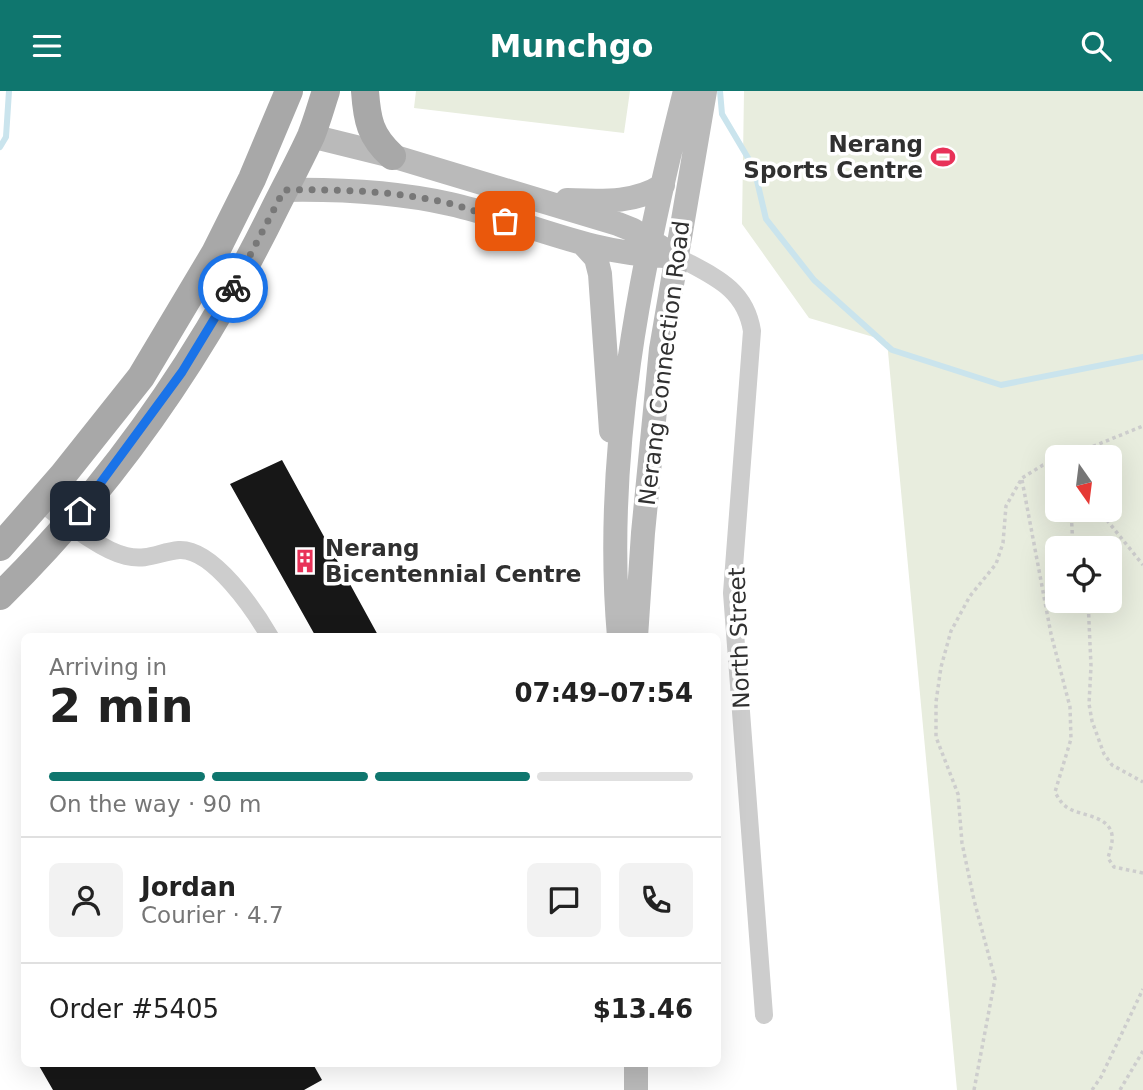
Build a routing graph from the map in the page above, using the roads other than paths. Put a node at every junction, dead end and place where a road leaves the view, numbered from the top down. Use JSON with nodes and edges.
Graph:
{"nodes":[{"id":1,"x":289,"y":91,"type":"edge"},
{"id":2,"x":326,"y":91,"type":"edge"},
{"id":3,"x":365,"y":91,"type":"edge"},
{"id":4,"x":685,"y":91,"type":"edge"},
{"id":5,"x":705,"y":91,"type":"edge"},
{"id":6,"x":311,"y":136,"type":"junction"},
{"id":7,"x":392,"y":156,"type":"junction"},
{"id":8,"x":252,"y":179,"type":"junction"},
{"id":9,"x":663,"y":185,"type":"junction"},
{"id":10,"x":284,"y":190,"type":"junction"},
{"id":11,"x":538,"y":200,"type":"junction"},
{"id":12,"x":584,"y":245,"type":"junction"},
{"id":13,"x":650,"y":248,"type":"junction"},
{"id":14,"x":676,"y":256,"type":"junction"},
{"id":15,"x":39,"y":501,"type":"junction"},
{"id":16,"x":616,"y":505,"type":"junction"},
{"id":17,"x":70,"y":524,"type":"junction"},
{"id":18,"x":0,"y":547,"type":"edge"},
{"id":19,"x":0,"y":596,"type":"edge"},
{"id":20,"x":268,"y":633,"type":"edge"},
{"id":21,"x":619,"y":633,"type":"edge"},
{"id":22,"x":636,"y":633,"type":"edge"},
{"id":23,"x":764,"y":1015,"type":"dead end"},
{"id":24,"x":636,"y":1067,"type":"edge"},
{"id":25,"x":636,"y":1090,"type":"edge"}],
"edges":[{"from":1,"to":8,"type":"main road"},
{"from":2,"to":6,"type":"main road"},
{"from":3,"to":7,"type":"main road"},
{"from":4,"to":9,"type":"main road","name":"Nerang Connection Road"},
{"from":5,"to":14,"type":"main road","name":"Nerang Connection Road"},
{"from":6,"to":7,"type":"main road","name":"North Street"},
{"from":6,"to":8,"type":"main road"},
{"from":6,"to":10,"type":"main road"},
{"from":7,"to":11,"type":"main road","name":"North Street"},
{"from":8,"to":15,"type":"main road"},
{"from":9,"to":11,"type":"main road"},
{"from":9,"to":13,"type":"main road","name":"Nerang Connection Road"},
{"from":10,"to":12,"type":"main road","name":"North Street"},
{"from":10,"to":17,"type":"main road"},
{"from":11,"to":13,"type":"main road","name":"North Street"},
{"from":12,"to":13,"type":"main road","name":"North Street"},
{"from":12,"to":16,"type":"main road"},
{"from":13,"to":14,"type":"main road","name":"North Street"},
{"from":13,"to":16,"type":"main road","name":"Nerang Connection Road"},
{"from":14,"to":22,"type":"main road","name":"Nerang Connection Road"},
{"from":14,"to":23,"type":"street","name":"North Street"},
{"from":15,"to":17,"type":"street"},
{"from":15,"to":18,"type":"main road"},
{"from":16,"to":21,"type":"main road","name":"Nerang Connection Road"},
{"from":17,"to":19,"type":"main road"},
{"from":17,"to":20,"type":"street"},
{"from":24,"to":25,"type":"main road"}]}
